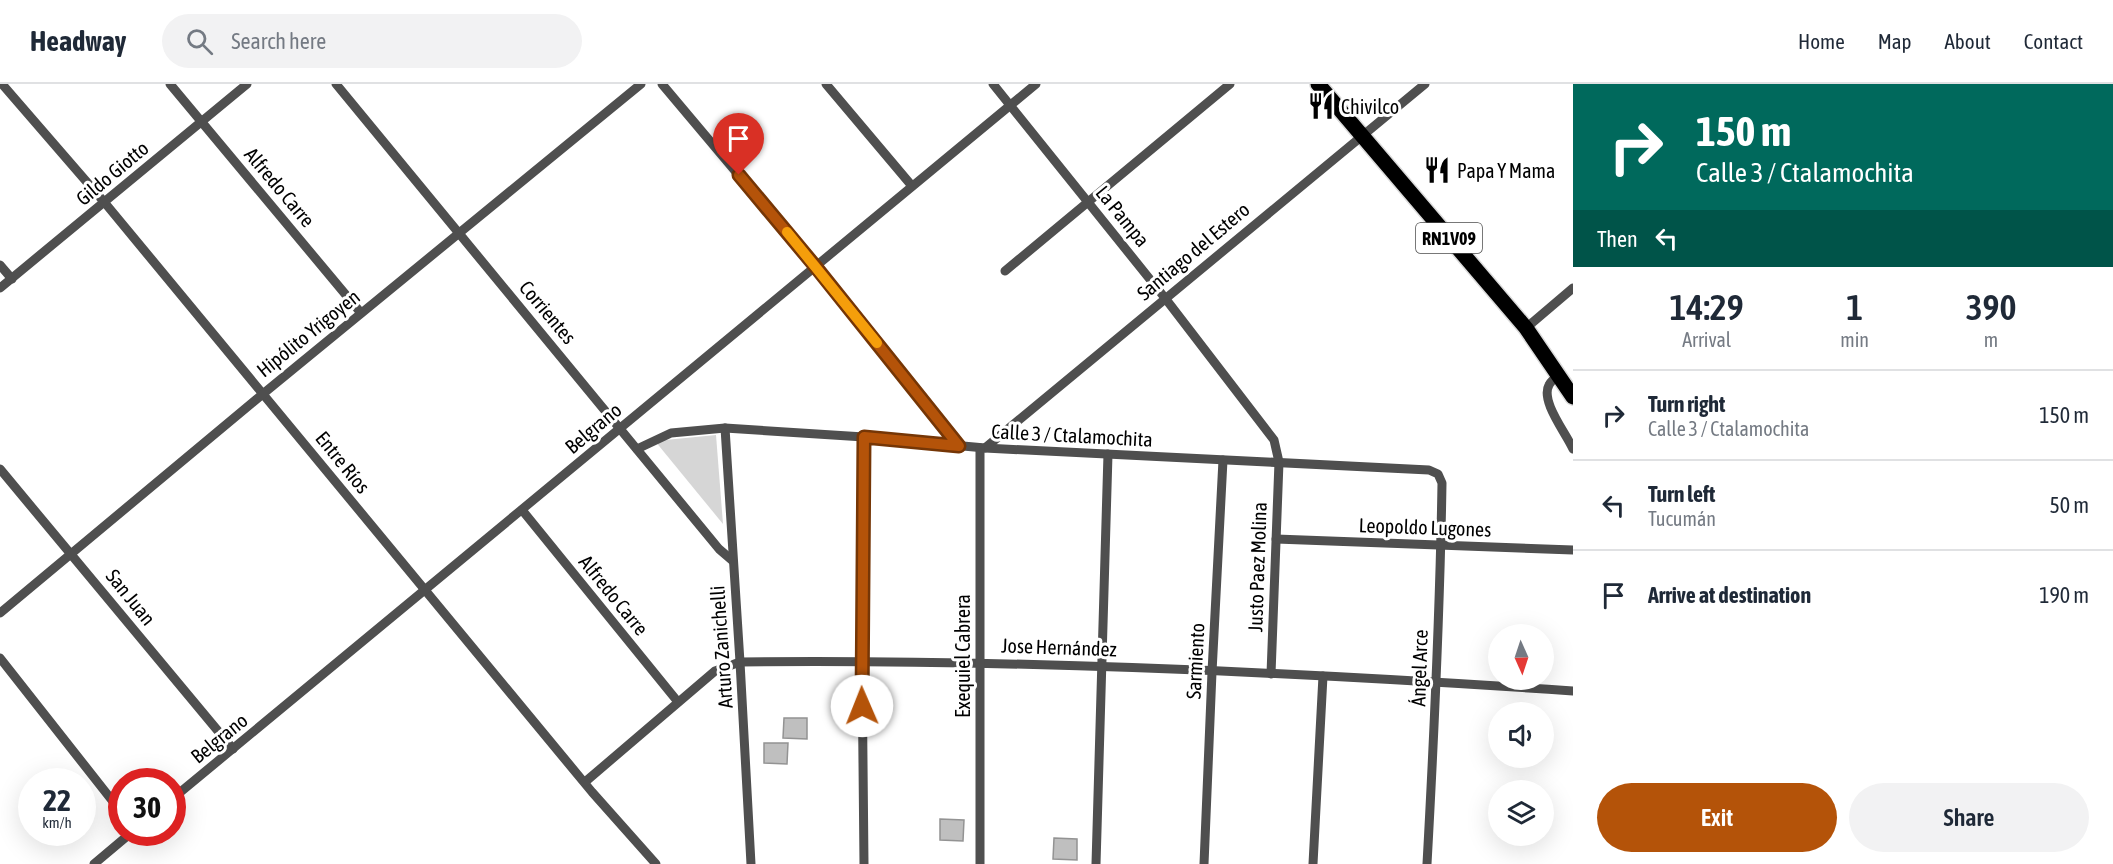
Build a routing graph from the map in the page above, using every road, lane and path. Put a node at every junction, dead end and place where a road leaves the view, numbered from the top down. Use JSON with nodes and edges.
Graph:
{"nodes":[{"id":1,"x":2,"y":84,"type":"edge"},
{"id":2,"x":170,"y":84,"type":"edge"},
{"id":3,"x":247,"y":84,"type":"edge"},
{"id":4,"x":336,"y":84,"type":"edge"},
{"id":5,"x":641,"y":84,"type":"edge"},
{"id":6,"x":662,"y":84,"type":"edge"},
{"id":7,"x":826,"y":84,"type":"edge"},
{"id":8,"x":993,"y":84,"type":"edge"},
{"id":9,"x":1036,"y":84,"type":"edge"},
{"id":10,"x":1230,"y":84,"type":"edge"},
{"id":11,"x":1317,"y":84,"type":"edge"},
{"id":12,"x":1425,"y":84,"type":"edge"},
{"id":13,"x":1010,"y":105,"type":"junction"},
{"id":14,"x":202,"y":122,"type":"junction"},
{"id":15,"x":1361,"y":136,"type":"junction"},
{"id":16,"x":912,"y":186,"type":"junction"},
{"id":17,"x":1088,"y":201,"type":"junction"},
{"id":18,"x":105,"y":203,"type":"junction"},
{"id":19,"x":459,"y":233,"type":"junction"},
{"id":20,"x":0,"y":265,"type":"edge"},
{"id":21,"x":815,"y":266,"type":"junction"},
{"id":22,"x":1005,"y":271,"type":"dead end"},
{"id":23,"x":12,"y":279,"type":"junction"},
{"id":24,"x":0,"y":288,"type":"edge"},
{"id":25,"x":1573,"y":288,"type":"edge"},
{"id":26,"x":1165,"y":297,"type":"junction"},
{"id":27,"x":361,"y":313,"type":"junction"},
{"id":28,"x":1526,"y":328,"type":"junction"},
{"id":29,"x":1559,"y":375,"type":"junction"},
{"id":30,"x":264,"y":393,"type":"junction"},
{"id":31,"x":1573,"y":397,"type":"edge"},
{"id":32,"x":621,"y":428,"type":"junction"},
{"id":33,"x":725,"y":428,"type":"junction"},
{"id":34,"x":864,"y":437,"type":"junction"},
{"id":35,"x":959,"y":446,"type":"junction"},
{"id":36,"x":982,"y":448,"type":"junction"},
{"id":37,"x":637,"y":449,"type":"junction"},
{"id":38,"x":1573,"y":449,"type":"edge"},
{"id":39,"x":1108,"y":454,"type":"junction"},
{"id":40,"x":1223,"y":460,"type":"junction"},
{"id":41,"x":1279,"y":462,"type":"junction"},
{"id":42,"x":0,"y":469,"type":"edge"},
{"id":43,"x":1438,"y":474,"type":"joint"},
{"id":44,"x":522,"y":510,"type":"junction"},
{"id":45,"x":1276,"y":539,"type":"junction"},
{"id":46,"x":1441,"y":546,"type":"junction"},
{"id":47,"x":1573,"y":550,"type":"edge"},
{"id":48,"x":72,"y":552,"type":"junction"},
{"id":49,"x":734,"y":561,"type":"junction"},
{"id":50,"x":426,"y":591,"type":"junction"},
{"id":51,"x":0,"y":613,"type":"edge"},
{"id":52,"x":0,"y":658,"type":"edge"},
{"id":53,"x":862,"y":661,"type":"junction"},
{"id":54,"x":740,"y":662,"type":"junction"},
{"id":55,"x":981,"y":662,"type":"junction"},
{"id":56,"x":1101,"y":667,"type":"junction"},
{"id":57,"x":1212,"y":672,"type":"junction"},
{"id":58,"x":1271,"y":674,"type":"junction"},
{"id":59,"x":1323,"y":676,"type":"junction"},
{"id":60,"x":1437,"y":682,"type":"junction"},
{"id":61,"x":1573,"y":691,"type":"edge"},
{"id":62,"x":678,"y":702,"type":"junction"},
{"id":63,"x":234,"y":749,"type":"junction"},
{"id":64,"x":585,"y":782,"type":"junction"},
{"id":65,"x":186,"y":788,"type":"edge"},
{"id":66,"x":108,"y":795,"type":"edge"},
{"id":67,"x":115,"y":846,"type":"edge"},
{"id":68,"x":94,"y":864,"type":"edge"},
{"id":69,"x":656,"y":864,"type":"edge"},
{"id":70,"x":751,"y":864,"type":"edge"},
{"id":71,"x":864,"y":864,"type":"edge"},
{"id":72,"x":980,"y":864,"type":"edge"},
{"id":73,"x":1096,"y":864,"type":"edge"},
{"id":74,"x":1204,"y":864,"type":"edge"},
{"id":75,"x":1312,"y":864,"type":"edge"},
{"id":76,"x":1427,"y":864,"type":"edge"}],
"edges":[{"from":1,"to":18,"type":"street","name":"Entre Ríos"},
{"from":2,"to":14,"type":"street","name":"Alfredo Carre"},
{"from":3,"to":14,"type":"street","name":"Gildo Giotto"},
{"from":4,"to":19,"type":"street","name":"Corrientes"},
{"from":5,"to":19,"type":"street","name":"Hipólito Yrigoyen"},
{"from":6,"to":21,"type":"street"},
{"from":7,"to":16,"type":"street"},
{"from":8,"to":13,"type":"street","name":"La Pampa"},
{"from":9,"to":13,"type":"street","name":"Belgrano"},
{"from":10,"to":17,"type":"street"},
{"from":11,"to":15,"type":"main road","number":"RN1V09"},
{"from":12,"to":15,"type":"street","name":"Santiago del Estero"},
{"from":13,"to":16,"type":"street","name":"Belgrano"},
{"from":13,"to":17,"type":"street","name":"La Pampa"},
{"from":14,"to":18,"type":"street","name":"Gildo Giotto"},
{"from":14,"to":27,"type":"street","name":"Alfredo Carre"},
{"from":15,"to":26,"type":"street","name":"Santiago del Estero"},
{"from":15,"to":28,"type":"main road","number":"RN1V09"},
{"from":16,"to":21,"type":"street","name":"Belgrano"},
{"from":17,"to":22,"type":"street"},
{"from":17,"to":26,"type":"street","name":"La Pampa"},
{"from":18,"to":23,"type":"street","name":"Gildo Giotto"},
{"from":18,"to":30,"type":"street","name":"Entre Ríos"},
{"from":19,"to":27,"type":"street","name":"Hipólito Yrigoyen"},
{"from":19,"to":32,"type":"street","name":"Corrientes"},
{"from":20,"to":23,"type":"street"},
{"from":21,"to":32,"type":"street","name":"Belgrano"},
{"from":21,"to":35,"type":"street"},
{"from":23,"to":24,"type":"street","name":"Gildo Giotto"},
{"from":25,"to":28,"type":"street"},
{"from":26,"to":36,"type":"street","name":"Santiago del Estero"},
{"from":26,"to":41,"type":"street","name":"La Pampa"},
{"from":27,"to":30,"type":"street","name":"Hipólito Yrigoyen"},
{"from":28,"to":29,"type":"main road","number":"RN1V09"},
{"from":29,"to":31,"type":"main road","number":"RN1V09"},
{"from":29,"to":38,"type":"street"},
{"from":30,"to":48,"type":"street","name":"Hipólito Yrigoyen"},
{"from":30,"to":50,"type":"street","name":"Entre Ríos"},
{"from":32,"to":37,"type":"street","name":"Corrientes"},
{"from":32,"to":44,"type":"street","name":"Belgrano"},
{"from":33,"to":34,"type":"street","name":"Calle 3 / Ctalamochita"},
{"from":33,"to":37,"type":"street","name":"Calle 3 / Ctalamochita"},
{"from":33,"to":49,"type":"street","name":"Arturo Zanichelli"},
{"from":34,"to":35,"type":"street","name":"Calle 3 / Ctalamochita"},
{"from":34,"to":53,"type":"street"},
{"from":35,"to":36,"type":"street","name":"Calle 3 / Ctalamochita"},
{"from":36,"to":39,"type":"street","name":"Calle 3 / Ctalamochita"},
{"from":36,"to":55,"type":"street","name":"Exequiel Cabrera"},
{"from":37,"to":49,"type":"street","name":"Corrientes"},
{"from":39,"to":40,"type":"street","name":"Calle 3 / Ctalamochita"},
{"from":39,"to":56,"type":"street"},
{"from":40,"to":41,"type":"street","name":"Calle 3 / Ctalamochita"},
{"from":40,"to":57,"type":"street","name":"Sarmiento"},
{"from":41,"to":43,"type":"street","name":"Calle 3 / Ctalamochita"},
{"from":41,"to":45,"type":"street","name":"Justo Paez Molina"},
{"from":42,"to":48,"type":"street","name":"San Juan"},
{"from":43,"to":46,"type":"street","name":"Ángel Arce"},
{"from":44,"to":50,"type":"street","name":"Belgrano"},
{"from":44,"to":62,"type":"street","name":"Alfredo Carre"},
{"from":45,"to":46,"type":"street","name":"Leopoldo Lugones"},
{"from":45,"to":58,"type":"street","name":"Justo Paez Molina"},
{"from":46,"to":47,"type":"street","name":"Leopoldo Lugones"},
{"from":46,"to":60,"type":"street","name":"Ángel Arce"},
{"from":48,"to":51,"type":"street","name":"Hipólito Yrigoyen"},
{"from":48,"to":63,"type":"street","name":"San Juan"},
{"from":49,"to":54,"type":"street","name":"Arturo Zanichelli"},
{"from":50,"to":63,"type":"street","name":"Belgrano"},
{"from":50,"to":64,"type":"street","name":"Entre Ríos"},
{"from":52,"to":66,"type":"street"},
{"from":53,"to":54,"type":"street","name":"Jose Hernández"},
{"from":53,"to":55,"type":"street","name":"Jose Hernández"},
{"from":53,"to":71,"type":"street"},
{"from":54,"to":62,"type":"street","name":"Jose Hernández"},
{"from":54,"to":70,"type":"street","name":"Arturo Zanichelli"},
{"from":55,"to":56,"type":"street","name":"Jose Hernández"},
{"from":55,"to":72,"type":"street","name":"Exequiel Cabrera"},
{"from":56,"to":57,"type":"street","name":"Jose Hernández"},
{"from":56,"to":73,"type":"street"},
{"from":57,"to":58,"type":"street","name":"Jose Hernández"},
{"from":57,"to":74,"type":"street","name":"Sarmiento"},
{"from":58,"to":59,"type":"street","name":"Jose Hernández"},
{"from":59,"to":60,"type":"street","name":"Jose Hernández"},
{"from":59,"to":75,"type":"street"},
{"from":60,"to":61,"type":"street","name":"Jose Hernández"},
{"from":60,"to":76,"type":"street","name":"Ángel Arce"},
{"from":62,"to":64,"type":"street","name":"Jose Hernández"},
{"from":63,"to":65,"type":"street","name":"Belgrano"},
{"from":64,"to":69,"type":"street","name":"Entre Ríos"},
{"from":67,"to":68,"type":"street"}]}
